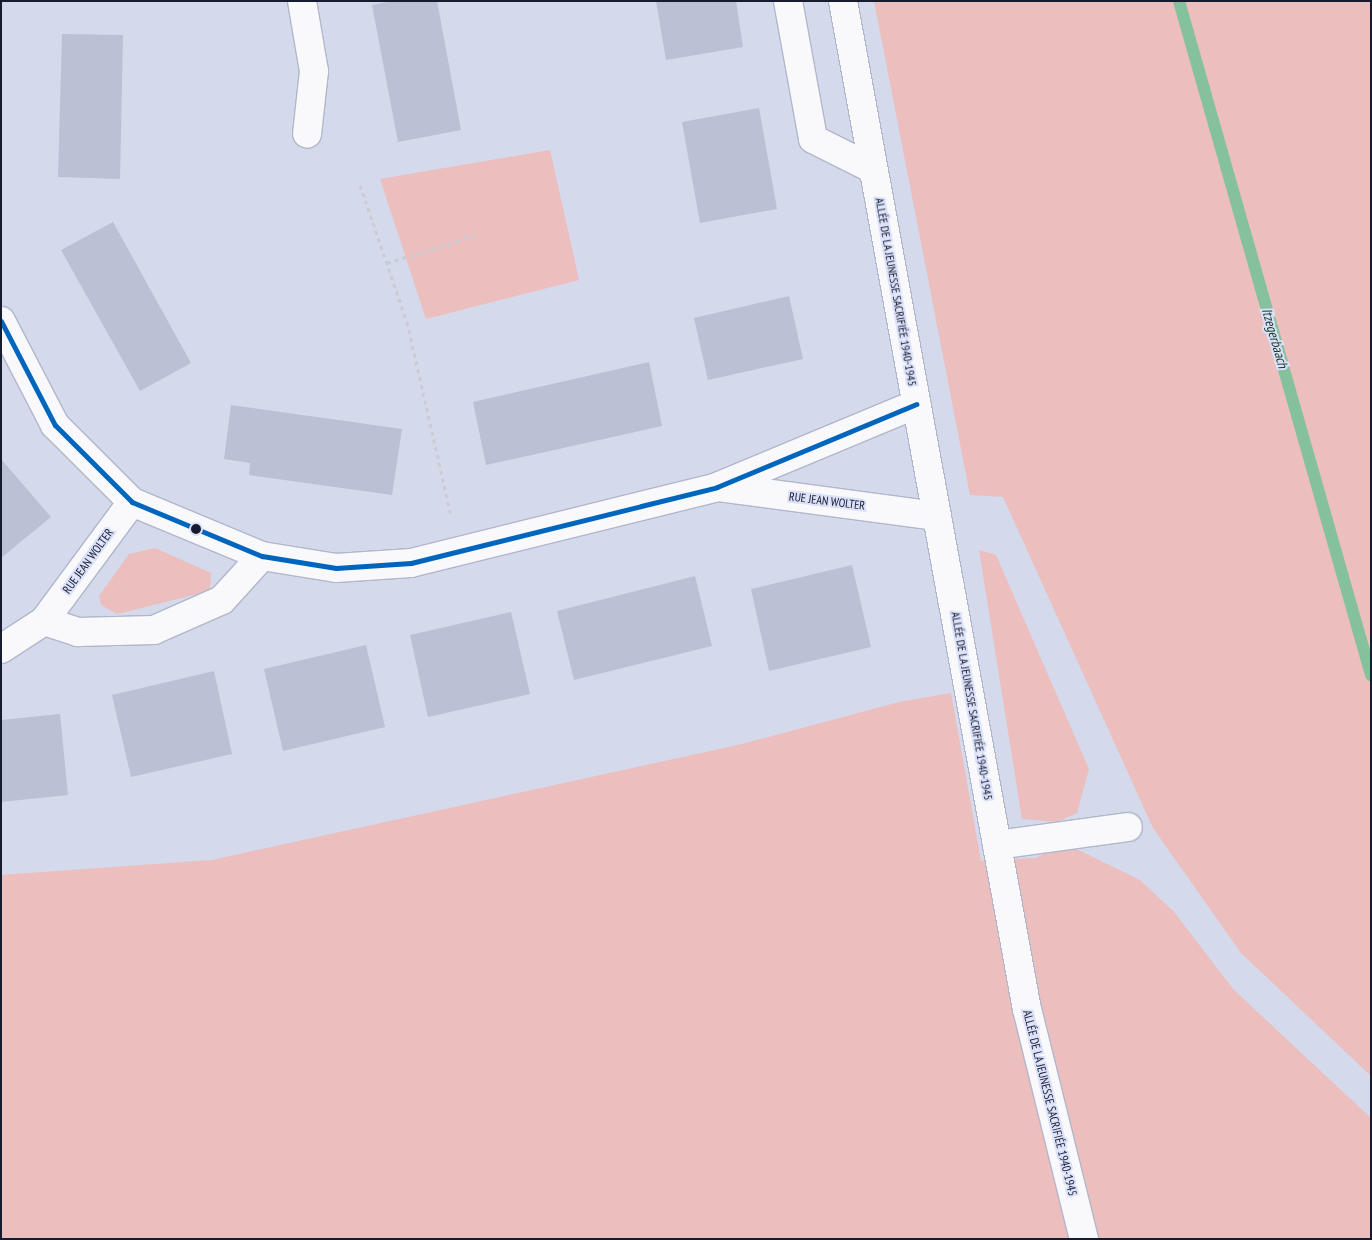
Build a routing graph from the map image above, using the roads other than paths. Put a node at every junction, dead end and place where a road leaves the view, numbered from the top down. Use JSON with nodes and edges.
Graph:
{"nodes":[{"id":1,"x":302,"y":1,"type":"edge"},
{"id":2,"x":788,"y":1,"type":"edge"},
{"id":3,"x":843,"y":1,"type":"edge"},
{"id":4,"x":307,"y":134,"type":"dead end"},
{"id":5,"x":874,"y":169,"type":"junction"},
{"id":6,"x":1,"y":321,"type":"edge"},
{"id":7,"x":916,"y":404,"type":"junction"},
{"id":8,"x":717,"y":487,"type":"junction"},
{"id":9,"x":132,"y":502,"type":"junction"},
{"id":10,"x":937,"y":516,"type":"junction"},
{"id":11,"x":262,"y":556,"type":"junction"},
{"id":12,"x":44,"y":621,"type":"junction"},
{"id":13,"x":1,"y":649,"type":"edge"},
{"id":14,"x":1128,"y":827,"type":"dead end"},
{"id":15,"x":997,"y":845,"type":"junction"},
{"id":16,"x":1084,"y":1239,"type":"edge"}],
"edges":[{"from":1,"to":4,"type":"street"},
{"from":2,"to":5,"type":"street"},
{"from":3,"to":5,"type":"street","name":"ALLÉE DE LA JEUNESSE SACRIFIÉE 1940-1945"},
{"from":5,"to":7,"type":"street","name":"ALLÉE DE LA JEUNESSE SACRIFIÉE 1940-1945"},
{"from":6,"to":9,"type":"street","name":"RUE JEAN WOLTER"},
{"from":7,"to":8,"type":"street","name":"RUE JEAN WOLTER"},
{"from":7,"to":10,"type":"street","name":"ALLÉE DE LA JEUNESSE SACRIFIÉE 1940-1945"},
{"from":8,"to":10,"type":"street","name":"RUE JEAN WOLTER"},
{"from":8,"to":11,"type":"street","name":"RUE JEAN WOLTER"},
{"from":9,"to":11,"type":"street","name":"RUE JEAN WOLTER"},
{"from":9,"to":12,"type":"street","name":"RUE JEAN WOLTER"},
{"from":10,"to":15,"type":"street","name":"ALLÉE DE LA JEUNESSE SACRIFIÉE 1940-1945"},
{"from":11,"to":12,"type":"street"},
{"from":12,"to":13,"type":"street","name":"RUE JEAN WOLTER"},
{"from":14,"to":15,"type":"street"},
{"from":15,"to":16,"type":"street","name":"ALLÉE DE LA JEUNESSE SACRIFIÉE 1940-1945"}]}
